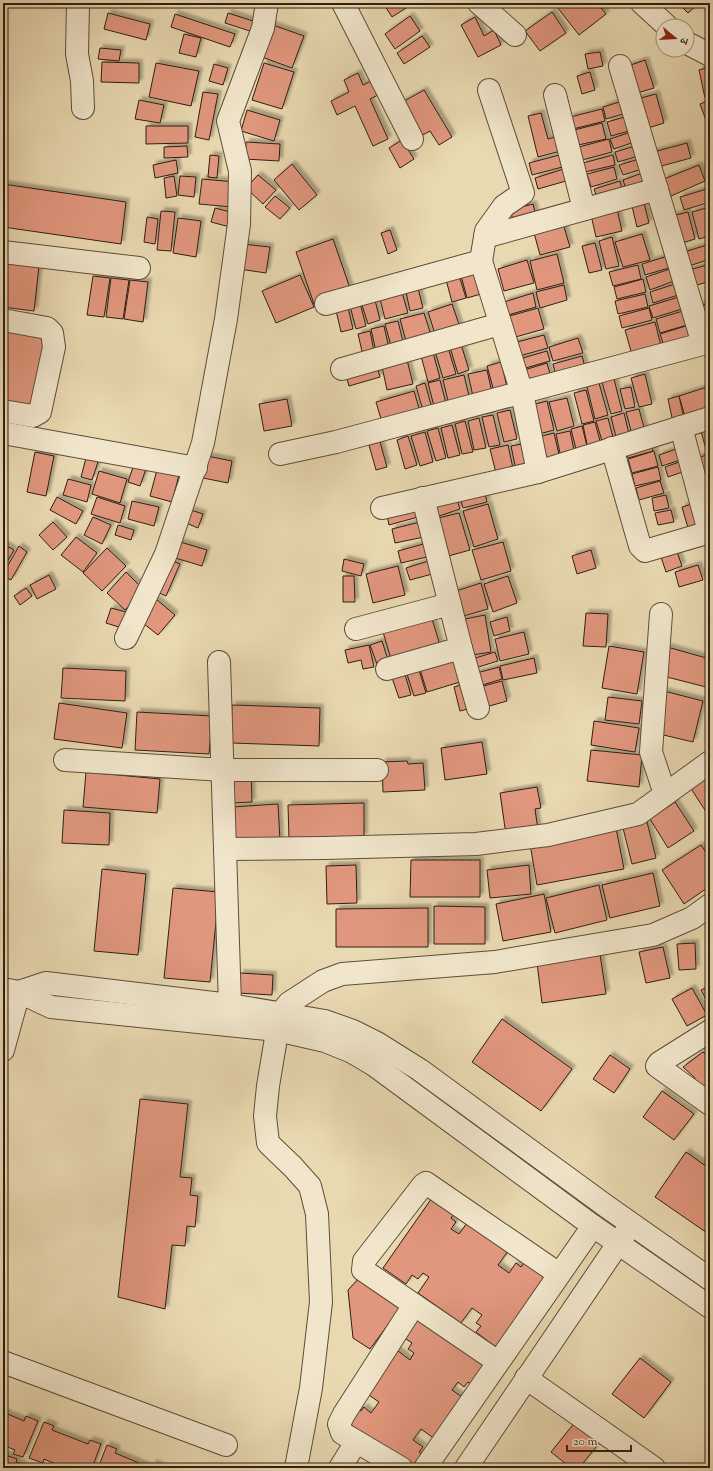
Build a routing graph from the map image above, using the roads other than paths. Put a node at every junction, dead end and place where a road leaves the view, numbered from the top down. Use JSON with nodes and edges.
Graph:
{"nodes":[{"id":1,"x":78,"y":3,"type":"edge"},
{"id":2,"x":267,"y":3,"type":"edge"},
{"id":3,"x":343,"y":3,"type":"edge"},
{"id":4,"x":479,"y":3,"type":"edge"},
{"id":5,"x":642,"y":3,"type":"edge"},
{"id":6,"x":658,"y":18,"type":"edge"},
{"id":7,"x":515,"y":35,"type":"dead end"},
{"id":8,"x":695,"y":47,"type":"edge"},
{"id":9,"x":710,"y":55,"type":"edge"},
{"id":10,"x":620,"y":66,"type":"dead end"},
{"id":11,"x":489,"y":90,"type":"dead end"},
{"id":12,"x":555,"y":95,"type":"dead end"},
{"id":13,"x":83,"y":108,"type":"dead end"},
{"id":14,"x":412,"y":139,"type":"dead end"},
{"id":15,"x":657,"y":189,"type":"junction"},
{"id":16,"x":584,"y":209,"type":"junction"},
{"id":17,"x":485,"y":238,"type":"junction"},
{"id":18,"x":3,"y":252,"type":"edge"},
{"id":19,"x":481,"y":261,"type":"junction"},
{"id":20,"x":139,"y":268,"type":"dead end"},
{"id":21,"x":326,"y":304,"type":"dead end"},
{"id":22,"x":3,"y":320,"type":"edge"},
{"id":23,"x":500,"y":324,"type":"junction"},
{"id":24,"x":707,"y":343,"type":"edge"},
{"id":25,"x":342,"y":369,"type":"dead end"},
{"id":26,"x":522,"y":393,"type":"junction"},
{"id":27,"x":3,"y":411,"type":"edge"},
{"id":28,"x":710,"y":418,"type":"edge"},
{"id":29,"x":681,"y":427,"type":"junction"},
{"id":30,"x":3,"y":434,"type":"edge"},
{"id":31,"x":612,"y":448,"type":"junction"},
{"id":32,"x":280,"y":454,"type":"dead end"},
{"id":33,"x":196,"y":468,"type":"junction"},
{"id":34,"x":538,"y":472,"type":"junction"},
{"id":35,"x":423,"y":498,"type":"junction"},
{"id":36,"x":382,"y":508,"type":"dead end"},
{"id":37,"x":710,"y":532,"type":"edge"},
{"id":38,"x":450,"y":604,"type":"junction"},
{"id":39,"x":662,"y":614,"type":"dead end"},
{"id":40,"x":356,"y":629,"type":"dead end"},
{"id":41,"x":126,"y":638,"type":"dead end"},
{"id":42,"x":461,"y":648,"type":"junction"},
{"id":43,"x":219,"y":662,"type":"dead end"},
{"id":44,"x":387,"y":669,"type":"dead end"},
{"id":45,"x":478,"y":708,"type":"dead end"},
{"id":46,"x":65,"y":760,"type":"dead end"},
{"id":47,"x":710,"y":762,"type":"edge"},
{"id":48,"x":223,"y":770,"type":"junction"},
{"id":49,"x":377,"y":770,"type":"dead end"},
{"id":50,"x":664,"y":794,"type":"junction"},
{"id":51,"x":225,"y":849,"type":"junction"},
{"id":52,"x":710,"y":905,"type":"edge"},
{"id":53,"x":11,"y":990,"type":"edge"},
{"id":54,"x":230,"y":1006,"type":"junction"},
{"id":55,"x":279,"y":1022,"type":"junction"},
{"id":56,"x":710,"y":1031,"type":"edge"},
{"id":57,"x":3,"y":1050,"type":"edge"},
{"id":58,"x":710,"y":1104,"type":"edge"},
{"id":59,"x":632,"y":1224,"type":"junction"},
{"id":60,"x":593,"y":1226,"type":"junction"},
{"id":61,"x":618,"y":1244,"type":"junction"},
{"id":62,"x":559,"y":1274,"type":"junction"},
{"id":63,"x":710,"y":1279,"type":"edge"},
{"id":64,"x":414,"y":1305,"type":"junction"},
{"id":65,"x":710,"y":1307,"type":"edge"},
{"id":66,"x":3,"y":1362,"type":"edge"},
{"id":67,"x":498,"y":1362,"type":"junction"},
{"id":68,"x":526,"y":1378,"type":"junction"},
{"id":69,"x":356,"y":1442,"type":"junction"},
{"id":70,"x":226,"y":1445,"type":"dead end"},
{"id":71,"x":296,"y":1468,"type":"edge"},
{"id":72,"x":340,"y":1468,"type":"edge"},
{"id":73,"x":401,"y":1468,"type":"edge"},
{"id":74,"x":425,"y":1468,"type":"edge"},
{"id":75,"x":466,"y":1468,"type":"edge"},
{"id":76,"x":654,"y":1468,"type":"edge"}],
"edges":[{"from":1,"to":13,"type":"street"},
{"from":2,"to":33,"type":"street"},
{"from":3,"to":14,"type":"street"},
{"from":4,"to":7,"type":"street"},
{"from":5,"to":6,"type":"street"},
{"from":8,"to":9,"type":"street"},
{"from":10,"to":15,"type":"street"},
{"from":11,"to":17,"type":"street"},
{"from":12,"to":16,"type":"street"},
{"from":15,"to":16,"type":"street"},
{"from":15,"to":24,"type":"street"},
{"from":16,"to":17,"type":"street"},
{"from":17,"to":19,"type":"street"},
{"from":18,"to":20,"type":"street"},
{"from":19,"to":21,"type":"street"},
{"from":19,"to":23,"type":"street"},
{"from":22,"to":27,"type":"street"},
{"from":23,"to":25,"type":"street"},
{"from":23,"to":26,"type":"street"},
{"from":24,"to":26,"type":"street"},
{"from":26,"to":32,"type":"street"},
{"from":26,"to":34,"type":"street"},
{"from":28,"to":29,"type":"street"},
{"from":29,"to":31,"type":"street"},
{"from":29,"to":37,"type":"street"},
{"from":30,"to":33,"type":"street"},
{"from":31,"to":34,"type":"street"},
{"from":31,"to":37,"type":"street"},
{"from":33,"to":41,"type":"street"},
{"from":34,"to":35,"type":"street"},
{"from":35,"to":36,"type":"street"},
{"from":35,"to":38,"type":"street"},
{"from":38,"to":40,"type":"street"},
{"from":38,"to":42,"type":"street"},
{"from":39,"to":50,"type":"street"},
{"from":42,"to":44,"type":"street"},
{"from":42,"to":45,"type":"street"},
{"from":43,"to":48,"type":"street"},
{"from":46,"to":48,"type":"street"},
{"from":47,"to":50,"type":"street"},
{"from":48,"to":49,"type":"street"},
{"from":48,"to":51,"type":"street"},
{"from":50,"to":51,"type":"street"},
{"from":51,"to":54,"type":"street"},
{"from":52,"to":55,"type":"street"},
{"from":53,"to":54,"type":"street"},
{"from":53,"to":55,"type":"street"},
{"from":53,"to":57,"type":"street"},
{"from":54,"to":55,"type":"street"},
{"from":55,"to":59,"type":"street"},
{"from":55,"to":60,"type":"street"},
{"from":55,"to":71,"type":"street"},
{"from":56,"to":58,"type":"street"},
{"from":59,"to":61,"type":"street"},
{"from":59,"to":63,"type":"street"},
{"from":60,"to":61,"type":"street"},
{"from":60,"to":62,"type":"street"},
{"from":61,"to":65,"type":"street"},
{"from":61,"to":68,"type":"street"},
{"from":62,"to":64,"type":"street"},
{"from":62,"to":67,"type":"street"},
{"from":64,"to":67,"type":"street"},
{"from":64,"to":69,"type":"street"},
{"from":66,"to":70,"type":"street"},
{"from":67,"to":74,"type":"street"},
{"from":68,"to":75,"type":"street"},
{"from":68,"to":76,"type":"street"},
{"from":69,"to":72,"type":"street"},
{"from":69,"to":73,"type":"street"}]}
